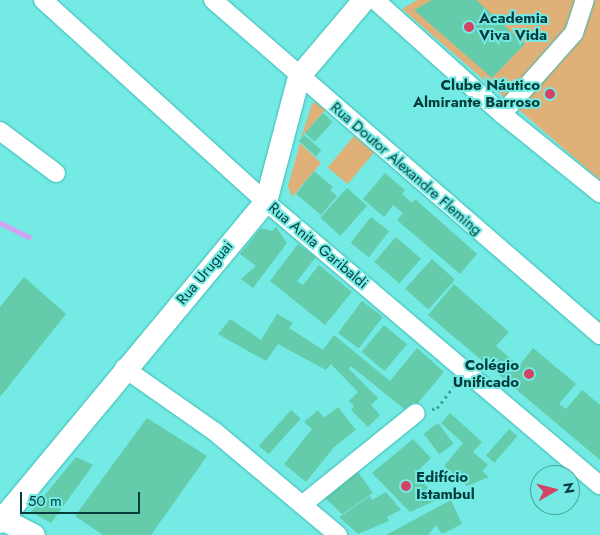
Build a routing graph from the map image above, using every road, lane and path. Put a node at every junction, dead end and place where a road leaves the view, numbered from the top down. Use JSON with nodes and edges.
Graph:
{"nodes":[{"id":1,"x":43,"y":0,"type":"edge"},
{"id":2,"x":213,"y":0,"type":"edge"},
{"id":3,"x":364,"y":0,"type":"edge"},
{"id":4,"x":375,"y":0,"type":"edge"},
{"id":5,"x":585,"y":0,"type":"edge"},
{"id":6,"x":299,"y":76,"type":"junction"},
{"id":7,"x":502,"y":114,"type":"junction"},
{"id":8,"x":0,"y":131,"type":"edge"},
{"id":9,"x":56,"y":173,"type":"dead end"},
{"id":10,"x":600,"y":192,"type":"edge"},
{"id":11,"x":266,"y":202,"type":"junction"},
{"id":12,"x":600,"y":336,"type":"edge"},
{"id":13,"x":124,"y":368,"type":"junction"},
{"id":14,"x":466,"y":372,"type":"junction"},
{"id":15,"x":416,"y":413,"type":"joint"},
{"id":16,"x":600,"y":485,"type":"edge"},
{"id":17,"x":302,"y":506,"type":"junction"},
{"id":18,"x":1,"y":520,"type":"edge"},
{"id":19,"x":34,"y":535,"type":"edge"},
{"id":20,"x":338,"y":535,"type":"edge"}],
"edges":[{"from":1,"to":11,"type":"street","name":"Rua Anita Garibaldi"},
{"from":2,"to":6,"type":"street","name":"Rua Doutor Alexandre Fleming"},
{"from":3,"to":6,"type":"main road","name":"Rua Uruguai"},
{"from":4,"to":7,"type":"street"},
{"from":5,"to":7,"type":"street"},
{"from":6,"to":11,"type":"main road","name":"Rua Uruguai"},
{"from":6,"to":12,"type":"street","name":"Rua Doutor Alexandre Fleming"},
{"from":7,"to":10,"type":"street"},
{"from":8,"to":9,"type":"street"},
{"from":11,"to":13,"type":"main road","name":"Rua Uruguai"},
{"from":11,"to":14,"type":"street","name":"Rua Anita Garibaldi"},
{"from":13,"to":17,"type":"street"},
{"from":13,"to":18,"type":"main road","name":"Rua Uruguai"},
{"from":14,"to":15,"type":"path"},
{"from":14,"to":16,"type":"street","name":"Rua Anita Garibaldi"},
{"from":15,"to":17,"type":"street"},
{"from":17,"to":20,"type":"street"},
{"from":18,"to":19,"type":"main road"}]}
